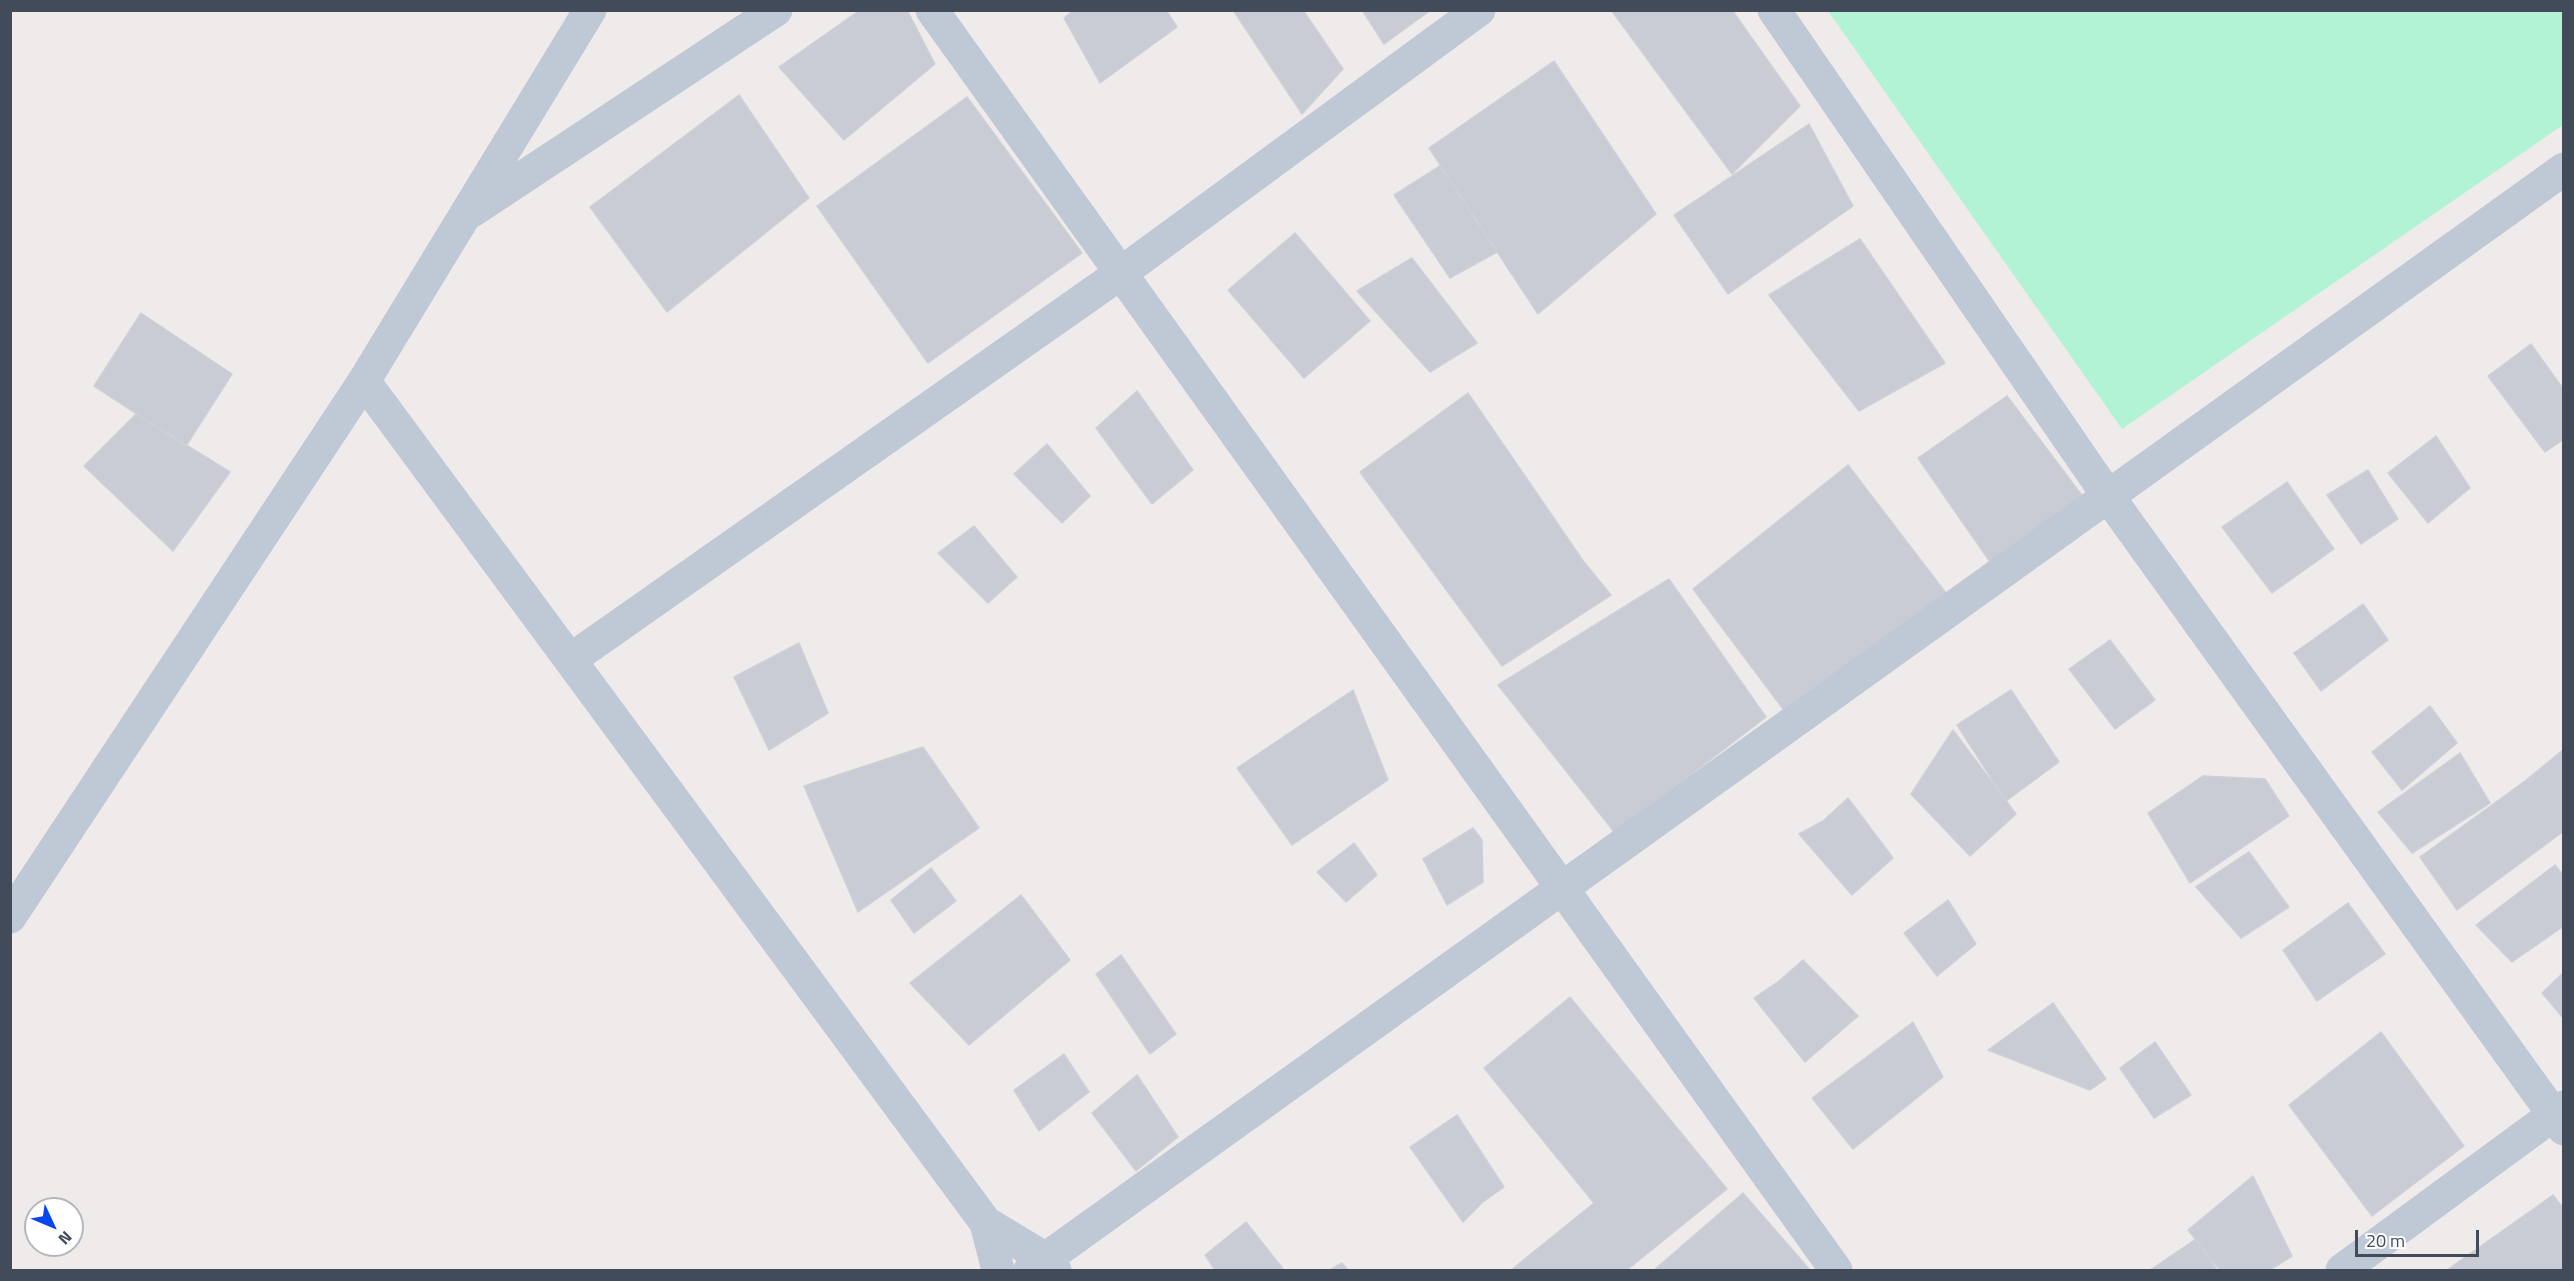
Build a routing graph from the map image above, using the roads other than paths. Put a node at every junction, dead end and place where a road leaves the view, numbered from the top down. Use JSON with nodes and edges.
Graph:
{"nodes":[{"id":1,"x":590,"y":10,"type":"edge"},
{"id":2,"x":776,"y":10,"type":"edge"},
{"id":3,"x":932,"y":10,"type":"edge"},
{"id":4,"x":1479,"y":10,"type":"edge"},
{"id":5,"x":1774,"y":10,"type":"edge"},
{"id":6,"x":2564,"y":169,"type":"edge"},
{"id":7,"x":464,"y":216,"type":"junction"},
{"id":8,"x":1120,"y":273,"type":"junction"},
{"id":9,"x":364,"y":381,"type":"junction"},
{"id":10,"x":2108,"y":496,"type":"junction"},
{"id":11,"x":570,"y":660,"type":"junction"},
{"id":12,"x":1562,"y":888,"type":"junction"},
{"id":13,"x":10,"y":917,"type":"edge"},
{"id":14,"x":2560,"y":1117,"type":"edge"},
{"id":15,"x":986,"y":1224,"type":"junction"},
{"id":16,"x":1043,"y":1267,"type":"edge"},
{"id":17,"x":998,"y":1270,"type":"edge"},
{"id":18,"x":1836,"y":1270,"type":"edge"},
{"id":19,"x":2342,"y":1270,"type":"edge"}],
"edges":[{"from":1,"to":7,"type":"street"},
{"from":2,"to":7,"type":"street"},
{"from":3,"to":8,"type":"street"},
{"from":4,"to":8,"type":"street"},
{"from":5,"to":10,"type":"street"},
{"from":6,"to":10,"type":"street"},
{"from":7,"to":9,"type":"street"},
{"from":8,"to":11,"type":"street"},
{"from":8,"to":12,"type":"street"},
{"from":9,"to":11,"type":"street"},
{"from":9,"to":13,"type":"street"},
{"from":10,"to":12,"type":"street"},
{"from":10,"to":14,"type":"street"},
{"from":11,"to":15,"type":"street"},
{"from":12,"to":16,"type":"street"},
{"from":12,"to":18,"type":"street"},
{"from":14,"to":19,"type":"street"},
{"from":15,"to":16,"type":"street"},
{"from":15,"to":17,"type":"street"}]}
